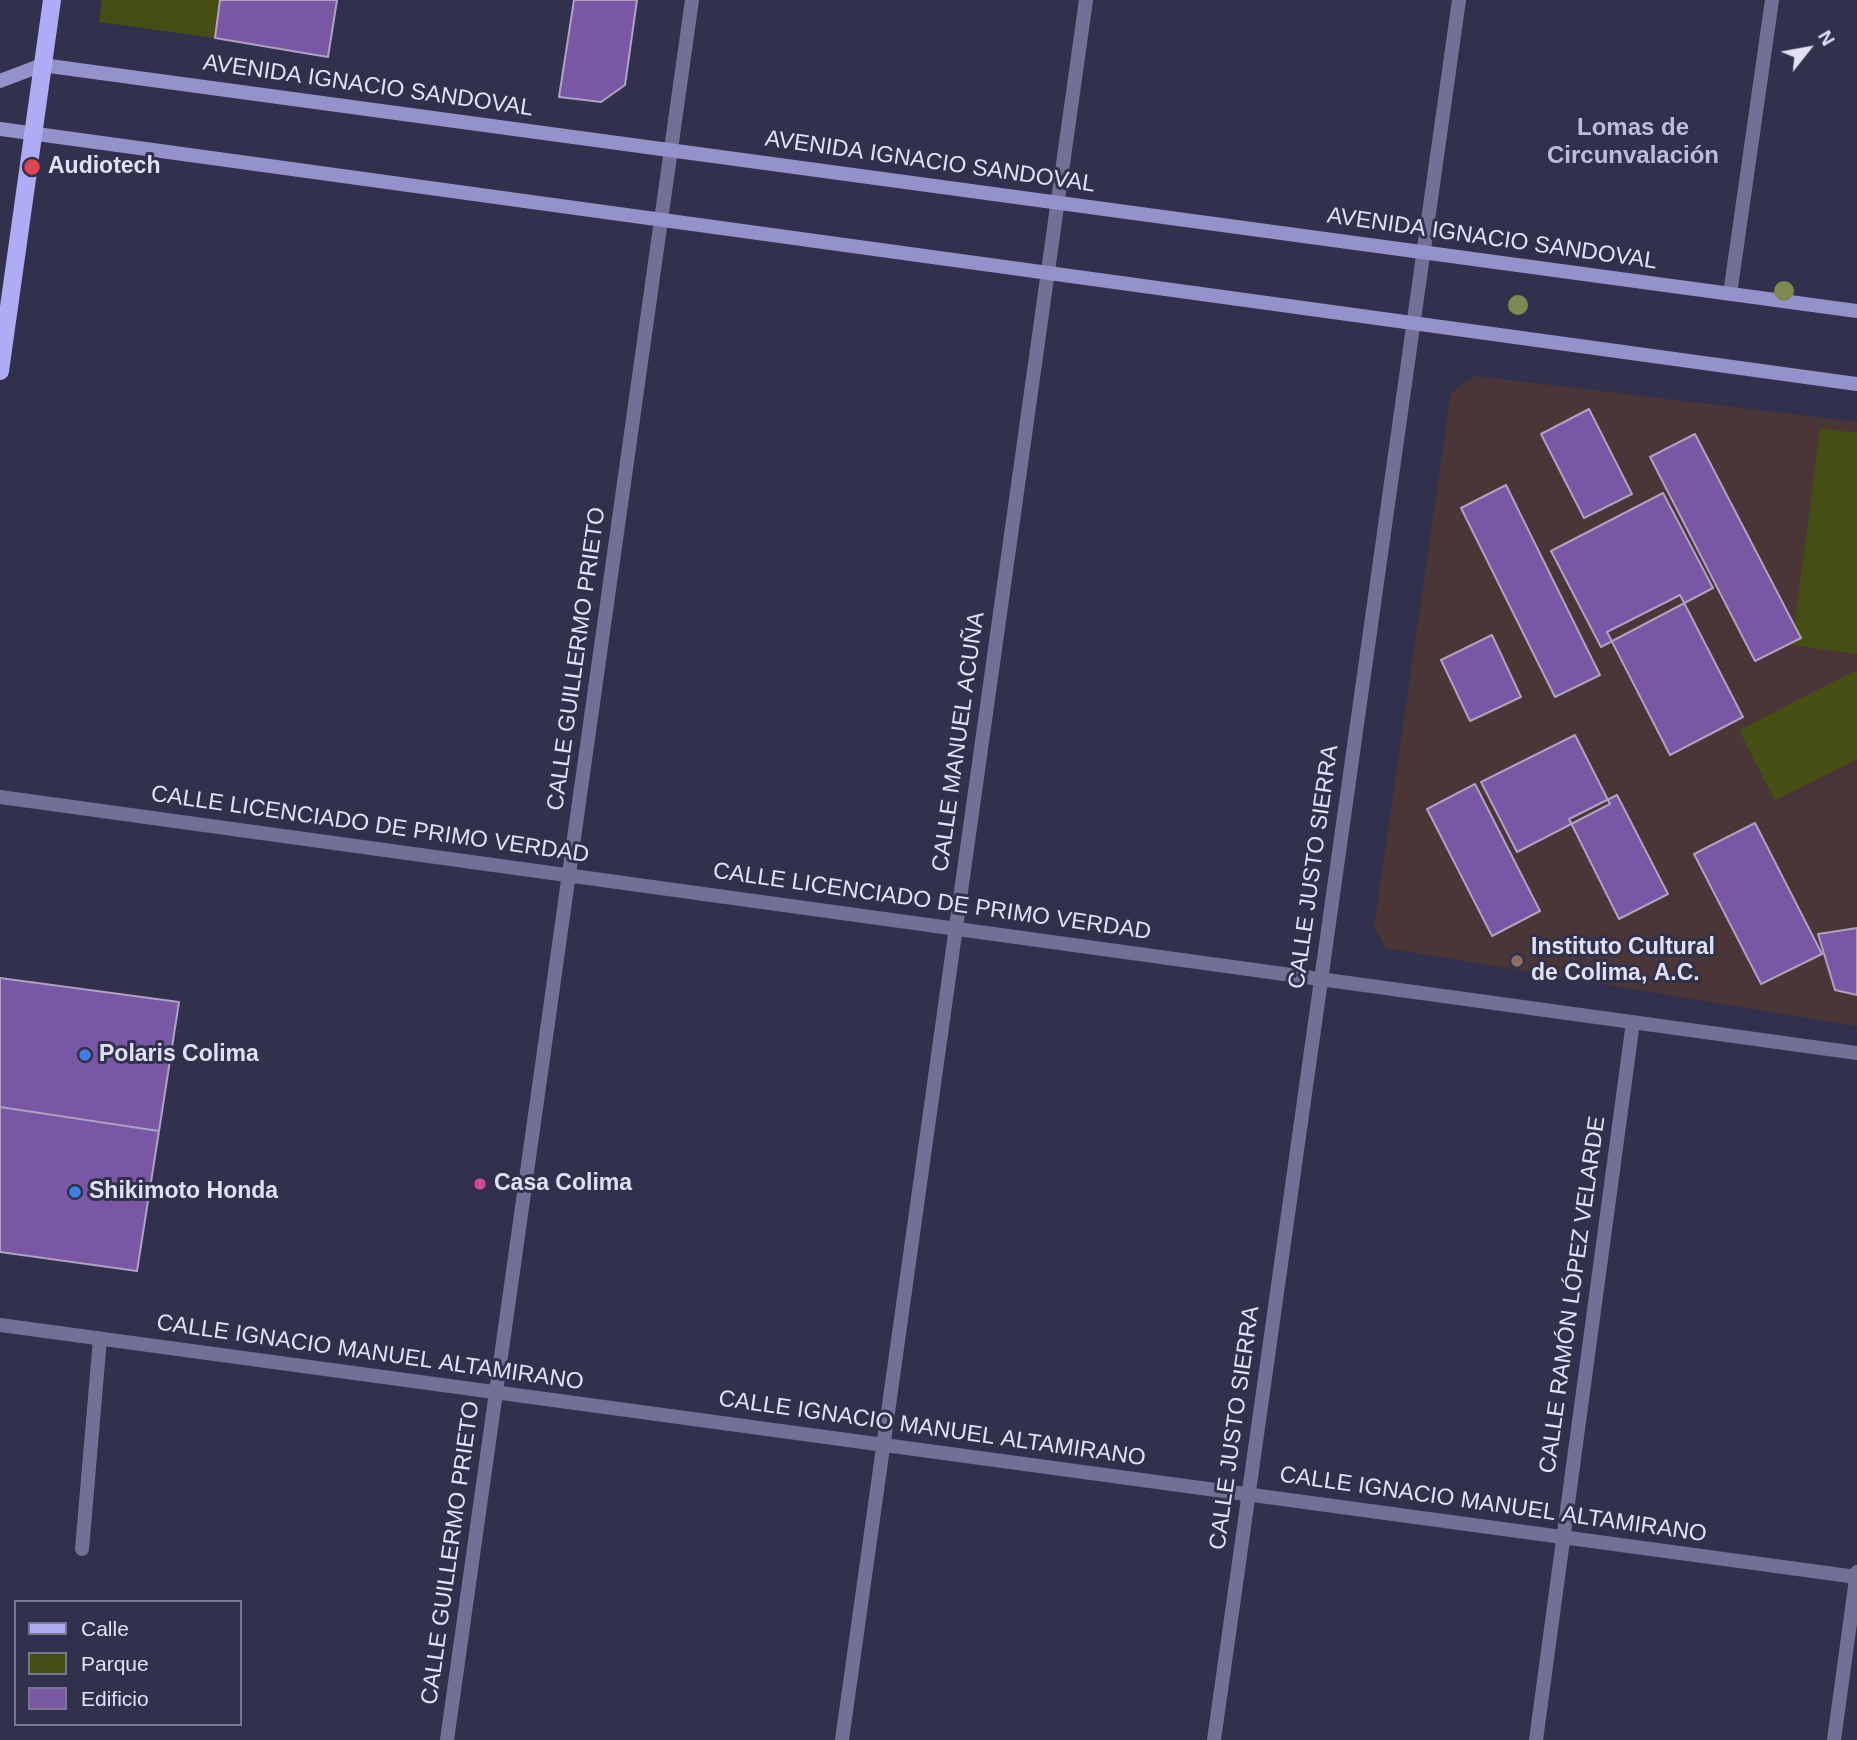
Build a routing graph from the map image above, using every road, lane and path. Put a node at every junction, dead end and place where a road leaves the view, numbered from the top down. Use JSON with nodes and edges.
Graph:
{"nodes":[{"id":1,"x":52,"y":0,"type":"edge"},
{"id":2,"x":692,"y":0,"type":"edge"},
{"id":3,"x":1086,"y":0,"type":"edge"},
{"id":4,"x":1459,"y":0,"type":"edge"},
{"id":5,"x":1772,"y":0,"type":"edge"},
{"id":6,"x":42,"y":65,"type":"junction"},
{"id":7,"x":0,"y":81,"type":"edge"},
{"id":8,"x":0,"y":129,"type":"edge"},
{"id":9,"x":32,"y":134,"type":"junction"},
{"id":10,"x":671,"y":150,"type":"junction"},
{"id":11,"x":1057,"y":202,"type":"junction"},
{"id":12,"x":662,"y":220,"type":"junction"},
{"id":13,"x":1423,"y":252,"type":"junction"},
{"id":14,"x":1048,"y":274,"type":"junction"},
{"id":15,"x":1730,"y":294,"type":"junction"},
{"id":16,"x":1857,"y":311,"type":"edge"},
{"id":17,"x":1413,"y":324,"type":"junction"},
{"id":18,"x":0,"y":371,"type":"edge"},
{"id":19,"x":1857,"y":384,"type":"edge"},
{"id":20,"x":0,"y":797,"type":"edge"},
{"id":21,"x":569,"y":876,"type":"junction"},
{"id":22,"x":956,"y":929,"type":"junction"},
{"id":23,"x":1321,"y":979,"type":"junction"},
{"id":24,"x":1633,"y":1022,"type":"junction"},
{"id":25,"x":1857,"y":1053,"type":"edge"},
{"id":26,"x":0,"y":1325,"type":"edge"},
{"id":27,"x":100,"y":1339,"type":"junction"},
{"id":28,"x":496,"y":1393,"type":"junction"},
{"id":29,"x":884,"y":1446,"type":"junction"},
{"id":30,"x":1249,"y":1494,"type":"junction"},
{"id":31,"x":1563,"y":1537,"type":"junction"},
{"id":32,"x":82,"y":1549,"type":"dead end"},
{"id":33,"x":1857,"y":1575,"type":"edge"},
{"id":34,"x":447,"y":1740,"type":"edge"},
{"id":35,"x":842,"y":1740,"type":"edge"},
{"id":36,"x":1214,"y":1740,"type":"edge"},
{"id":37,"x":1536,"y":1740,"type":"edge"},
{"id":38,"x":1834,"y":1740,"type":"edge"}],
"edges":[{"from":1,"to":6,"type":"main road"},
{"from":2,"to":10,"type":"street","name":"CALLE GUILLERMO PRIETO"},
{"from":3,"to":11,"type":"street","name":"CALLE MANUEL ACUÑA"},
{"from":4,"to":13,"type":"street","name":"CALLE JUSTO SIERRA"},
{"from":5,"to":15,"type":"street"},
{"from":6,"to":7,"type":"main road","name":"AVENIDA IGNACIO SANDOVAL"},
{"from":6,"to":9,"type":"main road"},
{"from":6,"to":10,"type":"main road","name":"AVENIDA IGNACIO SANDOVAL"},
{"from":8,"to":9,"type":"main road"},
{"from":9,"to":12,"type":"main road"},
{"from":9,"to":18,"type":"main road"},
{"from":10,"to":11,"type":"main road","name":"AVENIDA IGNACIO SANDOVAL"},
{"from":10,"to":12,"type":"street","name":"CALLE GUILLERMO PRIETO"},
{"from":11,"to":13,"type":"main road","name":"AVENIDA IGNACIO SANDOVAL"},
{"from":11,"to":14,"type":"street","name":"CALLE MANUEL ACUÑA"},
{"from":12,"to":14,"type":"main road"},
{"from":12,"to":21,"type":"street","name":"CALLE GUILLERMO PRIETO"},
{"from":13,"to":15,"type":"main road","name":"AVENIDA IGNACIO SANDOVAL"},
{"from":13,"to":17,"type":"street","name":"CALLE JUSTO SIERRA"},
{"from":14,"to":17,"type":"main road"},
{"from":14,"to":22,"type":"street","name":"CALLE MANUEL ACUÑA"},
{"from":15,"to":16,"type":"main road","name":"AVENIDA IGNACIO SANDOVAL"},
{"from":17,"to":19,"type":"main road"},
{"from":17,"to":23,"type":"street","name":"CALLE JUSTO SIERRA"},
{"from":20,"to":21,"type":"street","name":"CALLE LICENCIADO DE PRIMO VERDAD"},
{"from":21,"to":22,"type":"street","name":"CALLE LICENCIADO DE PRIMO VERDAD"},
{"from":21,"to":28,"type":"street","name":"CALLE GUILLERMO PRIETO"},
{"from":22,"to":23,"type":"street","name":"CALLE LICENCIADO DE PRIMO VERDAD"},
{"from":22,"to":29,"type":"street","name":"CALLE MANUEL ACUÑA"},
{"from":23,"to":24,"type":"street","name":"CALLE LICENCIADO DE PRIMO VERDAD"},
{"from":23,"to":30,"type":"street","name":"CALLE JUSTO SIERRA"},
{"from":24,"to":25,"type":"street","name":"CALLE LICENCIADO DE PRIMO VERDAD"},
{"from":24,"to":31,"type":"street","name":"CALLE RAMÓN LÓPEZ VELARDE"},
{"from":26,"to":27,"type":"street","name":"CALLE IGNACIO MANUEL ALTAMIRANO"},
{"from":27,"to":28,"type":"street","name":"CALLE IGNACIO MANUEL ALTAMIRANO"},
{"from":27,"to":32,"type":"street"},
{"from":28,"to":29,"type":"street","name":"CALLE IGNACIO MANUEL ALTAMIRANO"},
{"from":28,"to":34,"type":"street","name":"CALLE GUILLERMO PRIETO"},
{"from":29,"to":30,"type":"street","name":"CALLE IGNACIO MANUEL ALTAMIRANO"},
{"from":29,"to":35,"type":"street","name":"CALLE MANUEL ACUÑA"},
{"from":30,"to":31,"type":"street","name":"CALLE IGNACIO MANUEL ALTAMIRANO"},
{"from":30,"to":36,"type":"street","name":"CALLE JUSTO SIERRA"},
{"from":31,"to":33,"type":"street","name":"CALLE IGNACIO MANUEL ALTAMIRANO"},
{"from":31,"to":37,"type":"street","name":"CALLE RAMÓN LÓPEZ VELARDE"},
{"from":33,"to":38,"type":"street"}]}
